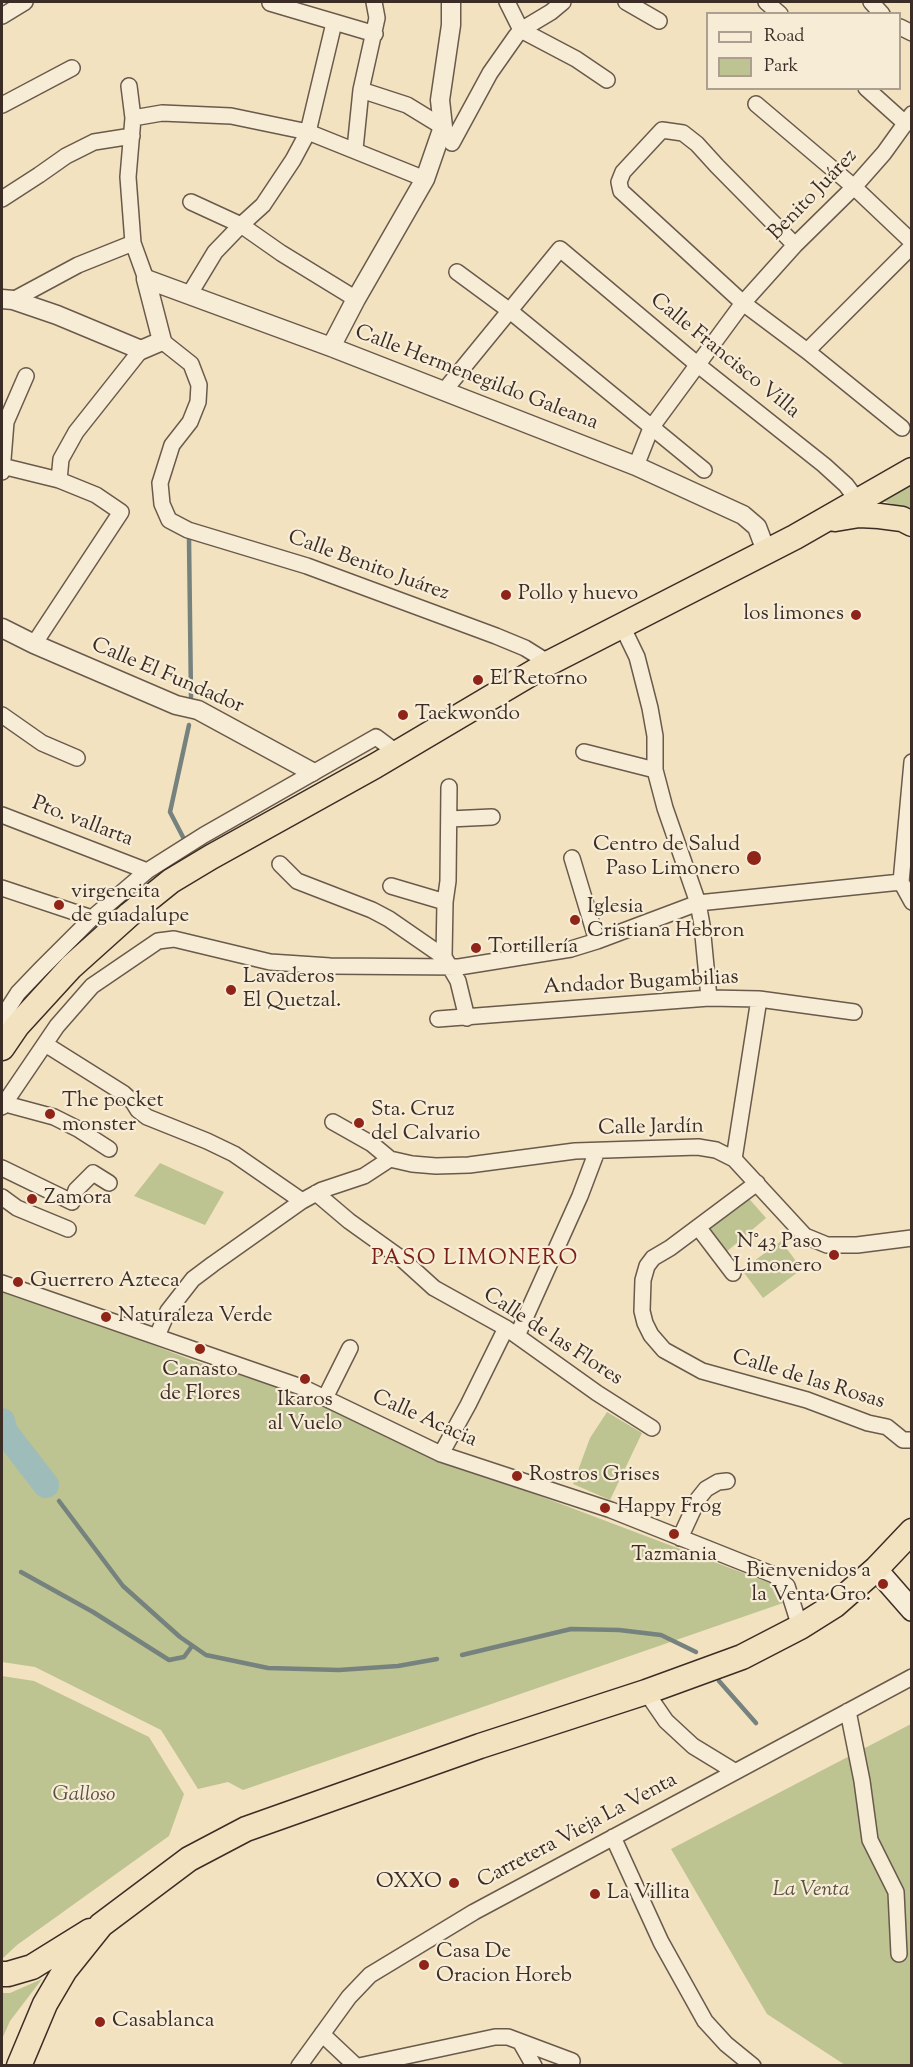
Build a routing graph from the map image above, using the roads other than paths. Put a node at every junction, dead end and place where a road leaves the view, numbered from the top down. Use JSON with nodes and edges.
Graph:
{"nodes":[{"id":1,"x":25,"y":2,"type":"edge"},
{"id":2,"x":374,"y":2,"type":"edge"},
{"id":3,"x":451,"y":2,"type":"edge"},
{"id":4,"x":507,"y":2,"type":"edge"},
{"id":5,"x":563,"y":2,"type":"edge"},
{"id":6,"x":626,"y":2,"type":"edge"},
{"id":7,"x":766,"y":2,"type":"edge"},
{"id":8,"x":270,"y":3,"type":"dead end"},
{"id":9,"x":778,"y":12,"type":"edge"},
{"id":10,"x":2,"y":16,"type":"edge"},
{"id":11,"x":658,"y":21,"type":"dead end"},
{"id":12,"x":334,"y":23,"type":"junction"},
{"id":13,"x":521,"y":30,"type":"junction"},
{"id":14,"x":375,"y":34,"type":"junction"},
{"id":15,"x":72,"y":68,"type":"dead end"},
{"id":16,"x":607,"y":80,"type":"dead end"},
{"id":17,"x":129,"y":86,"type":"dead end"},
{"id":18,"x":361,"y":90,"type":"junction"},
{"id":19,"x":869,"y":90,"type":"edge"},
{"id":20,"x":756,"y":104,"type":"dead end"},
{"id":21,"x":2,"y":105,"type":"edge"},
{"id":22,"x":133,"y":118,"type":"junction"},
{"id":23,"x":909,"y":119,"type":"edge"},
{"id":24,"x":443,"y":127,"type":"junction"},
{"id":25,"x":308,"y":132,"type":"junction"},
{"id":26,"x":132,"y":136,"type":"junction"},
{"id":27,"x":355,"y":149,"type":"junction"},
{"id":28,"x":425,"y":179,"type":"junction"},
{"id":29,"x":854,"y":188,"type":"junction"},
{"id":30,"x":2,"y":199,"type":"edge"},
{"id":31,"x":191,"y":202,"type":"dead end"},
{"id":32,"x":241,"y":225,"type":"junction"},
{"id":33,"x":133,"y":243,"type":"junction"},
{"id":34,"x":912,"y":244,"type":"edge"},
{"id":35,"x":795,"y":245,"type":"junction"},
{"id":36,"x":457,"y":272,"type":"dead end"},
{"id":37,"x":146,"y":279,"type":"junction"},
{"id":38,"x":189,"y":295,"type":"junction"},
{"id":39,"x":356,"y":299,"type":"junction"},
{"id":40,"x":7,"y":300,"type":"edge"},
{"id":41,"x":743,"y":303,"type":"junction"},
{"id":42,"x":510,"y":311,"type":"junction"},
{"id":43,"x":162,"y":341,"type":"junction"},
{"id":44,"x":331,"y":347,"type":"junction"},
{"id":45,"x":141,"y":350,"type":"junction"},
{"id":46,"x":807,"y":351,"type":"junction"},
{"id":47,"x":698,"y":365,"type":"junction"},
{"id":48,"x":26,"y":376,"type":"dead end"},
{"id":49,"x":444,"y":391,"type":"junction"},
{"id":50,"x":651,"y":428,"type":"junction"},
{"id":51,"x":902,"y":428,"type":"dead end"},
{"id":52,"x":636,"y":466,"type":"junction"},
{"id":53,"x":2,"y":468,"type":"edge"},
{"id":54,"x":912,"y":470,"type":"edge"},
{"id":55,"x":704,"y":471,"type":"dead end"},
{"id":56,"x":59,"y":480,"type":"junction"},
{"id":57,"x":858,"y":501,"type":"junction"},
{"id":58,"x":825,"y":521,"type":"junction"},
{"id":59,"x":912,"y":524,"type":"edge"},
{"id":60,"x":766,"y":551,"type":"junction"},
{"id":61,"x":622,"y":626,"type":"junction"},
{"id":62,"x":2,"y":628,"type":"edge"},
{"id":63,"x":34,"y":644,"type":"junction"},
{"id":64,"x":549,"y":663,"type":"junction"},
{"id":65,"x":2,"y":715,"type":"edge"},
{"id":66,"x":396,"y":752,"type":"junction"},
{"id":67,"x":584,"y":752,"type":"dead end"},
{"id":68,"x":77,"y":758,"type":"dead end"},
{"id":69,"x":912,"y":762,"type":"edge"},
{"id":70,"x":655,"y":770,"type":"junction"},
{"id":71,"x":312,"y":772,"type":"junction"},
{"id":72,"x":449,"y":787,"type":"dead end"},
{"id":73,"x":2,"y":815,"type":"edge"},
{"id":74,"x":492,"y":817,"type":"dead end"},
{"id":75,"x":449,"y":819,"type":"junction"},
{"id":76,"x":572,"y":858,"type":"dead end"},
{"id":77,"x":280,"y":864,"type":"dead end"},
{"id":78,"x":147,"y":871,"type":"junction"},
{"id":79,"x":901,"y":882,"type":"junction"},
{"id":80,"x":391,"y":886,"type":"dead end"},
{"id":81,"x":2,"y":888,"type":"edge"},
{"id":82,"x":445,"y":902,"type":"junction"},
{"id":83,"x":912,"y":902,"type":"edge"},
{"id":84,"x":698,"y":903,"type":"junction"},
{"id":85,"x":92,"y":918,"type":"junction"},
{"id":86,"x":597,"y":941,"type":"junction"},
{"id":87,"x":448,"y":962,"type":"junction"},
{"id":88,"x":709,"y":998,"type":"junction"},
{"id":89,"x":759,"y":999,"type":"junction"},
{"id":90,"x":854,"y":1012,"type":"dead end"},
{"id":91,"x":466,"y":1017,"type":"junction"},
{"id":92,"x":2,"y":1018,"type":"edge"},
{"id":93,"x":438,"y":1019,"type":"dead end"},
{"id":94,"x":45,"y":1044,"type":"junction"},
{"id":95,"x":2,"y":1048,"type":"edge"},
{"id":96,"x":2,"y":1104,"type":"edge"},
{"id":97,"x":333,"y":1122,"type":"dead end"},
{"id":98,"x":108,"y":1149,"type":"dead end"},
{"id":99,"x":597,"y":1150,"type":"junction"},
{"id":100,"x":390,"y":1159,"type":"junction"},
{"id":101,"x":734,"y":1159,"type":"junction"},
{"id":102,"x":2,"y":1168,"type":"edge"},
{"id":103,"x":109,"y":1183,"type":"dead end"},
{"id":104,"x":757,"y":1183,"type":"junction"},
{"id":105,"x":316,"y":1193,"type":"junction"},
{"id":106,"x":2,"y":1197,"type":"edge"},
{"id":107,"x":302,"y":1201,"type":"junction"},
{"id":108,"x":698,"y":1227,"type":"junction"},
{"id":109,"x":69,"y":1229,"type":"dead end"},
{"id":110,"x":912,"y":1238,"type":"edge"},
{"id":111,"x":733,"y":1273,"type":"dead end"},
{"id":112,"x":2,"y":1283,"type":"edge"},
{"id":113,"x":512,"y":1332,"type":"junction"},
{"id":114,"x":157,"y":1336,"type":"junction"},
{"id":115,"x":350,"y":1348,"type":"dead end"},
{"id":116,"x":325,"y":1398,"type":"junction"},
{"id":117,"x":652,"y":1428,"type":"dead end"},
{"id":118,"x":912,"y":1440,"type":"edge"},
{"id":119,"x":441,"y":1454,"type":"junction"},
{"id":120,"x":727,"y":1481,"type":"dead end"},
{"id":121,"x":912,"y":1531,"type":"edge"},
{"id":122,"x":680,"y":1538,"type":"junction"},
{"id":123,"x":876,"y":1569,"type":"junction"},
{"id":124,"x":912,"y":1610,"type":"edge"},
{"id":125,"x":800,"y":1628,"type":"junction"},
{"id":126,"x":912,"y":1677,"type":"edge"},
{"id":127,"x":646,"y":1692,"type":"junction"},
{"id":128,"x":848,"y":1711,"type":"junction"},
{"id":129,"x":734,"y":1771,"type":"junction"},
{"id":130,"x":613,"y":1837,"type":"junction"},
{"id":131,"x":101,"y":1925,"type":"junction"},
{"id":132,"x":899,"y":1954,"type":"dead end"},
{"id":133,"x":2,"y":1974,"type":"edge"},
{"id":134,"x":322,"y":2034,"type":"junction"},
{"id":135,"x":520,"y":2043,"type":"junction"},
{"id":136,"x":572,"y":2061,"type":"dead end"},
{"id":137,"x":19,"y":2066,"type":"edge"},
{"id":138,"x":299,"y":2066,"type":"edge"},
{"id":139,"x":358,"y":2066,"type":"edge"},
{"id":140,"x":534,"y":2066,"type":"edge"},
{"id":141,"x":753,"y":2066,"type":"edge"}],
"edges":[{"from":1,"to":10,"type":"street"},
{"from":2,"to":14,"type":"street"},
{"from":3,"to":24,"type":"street"},
{"from":4,"to":13,"type":"street"},
{"from":5,"to":13,"type":"street"},
{"from":6,"to":11,"type":"street"},
{"from":7,"to":9,"type":"street"},
{"from":8,"to":12,"type":"street"},
{"from":12,"to":14,"type":"street"},
{"from":12,"to":25,"type":"street"},
{"from":13,"to":16,"type":"street"},
{"from":13,"to":24,"type":"street"},
{"from":14,"to":18,"type":"street"},
{"from":15,"to":21,"type":"street"},
{"from":17,"to":22,"type":"street"},
{"from":18,"to":24,"type":"street"},
{"from":18,"to":27,"type":"street"},
{"from":19,"to":23,"type":"street"},
{"from":20,"to":29,"type":"street"},
{"from":22,"to":25,"type":"street"},
{"from":22,"to":26,"type":"street"},
{"from":23,"to":29,"type":"street","name":"Benito Juárez"},
{"from":24,"to":28,"type":"street"},
{"from":25,"to":27,"type":"street"},
{"from":25,"to":32,"type":"street"},
{"from":26,"to":30,"type":"street"},
{"from":26,"to":33,"type":"street"},
{"from":27,"to":28,"type":"street"},
{"from":28,"to":39,"type":"street"},
{"from":29,"to":34,"type":"street"},
{"from":29,"to":35,"type":"street","name":"Benito Juárez"},
{"from":31,"to":32,"type":"street"},
{"from":32,"to":38,"type":"street"},
{"from":32,"to":39,"type":"street"},
{"from":33,"to":37,"type":"street"},
{"from":33,"to":40,"type":"street"},
{"from":34,"to":46,"type":"street"},
{"from":35,"to":41,"type":"street","name":"Benito Juárez"},
{"from":35,"to":41,"type":"street"},
{"from":36,"to":42,"type":"street"},
{"from":37,"to":38,"type":"street","name":"Calle Hermenegildo Galeana"},
{"from":37,"to":43,"type":"street"},
{"from":38,"to":44,"type":"street","name":"Calle Hermenegildo Galeana"},
{"from":39,"to":44,"type":"street"},
{"from":40,"to":45,"type":"street"},
{"from":41,"to":46,"type":"street"},
{"from":41,"to":47,"type":"street","name":"Benito Juárez"},
{"from":42,"to":47,"type":"street","name":"Calle Francisco Villa"},
{"from":42,"to":49,"type":"street"},
{"from":42,"to":50,"type":"street"},
{"from":43,"to":45,"type":"street"},
{"from":43,"to":64,"type":"street","name":"Calle Benito Juárez"},
{"from":44,"to":49,"type":"street","name":"Calle Hermenegildo Galeana"},
{"from":45,"to":56,"type":"street"},
{"from":46,"to":51,"type":"street"},
{"from":47,"to":50,"type":"street","name":"Benito Juárez"},
{"from":47,"to":57,"type":"street","name":"Calle Francisco Villa"},
{"from":48,"to":53,"type":"street"},
{"from":49,"to":52,"type":"street","name":"Calle Hermenegildo Galeana"},
{"from":50,"to":52,"type":"street","name":"Benito Juárez"},
{"from":50,"to":55,"type":"street"},
{"from":52,"to":60,"type":"street","name":"Calle Hermenegildo Galeana"},
{"from":53,"to":56,"type":"street"},
{"from":54,"to":57,"type":"highway"},
{"from":56,"to":63,"type":"street"},
{"from":57,"to":58,"type":"highway"},
{"from":58,"to":59,"type":"highway"},
{"from":58,"to":60,"type":"highway"},
{"from":60,"to":61,"type":"highway"},
{"from":61,"to":64,"type":"highway"},
{"from":61,"to":70,"type":"street"},
{"from":62,"to":63,"type":"street","name":"Calle El Fundador"},
{"from":63,"to":71,"type":"street","name":"Calle El Fundador"},
{"from":64,"to":66,"type":"highway"},
{"from":65,"to":68,"type":"street"},
{"from":66,"to":71,"type":"street"},
{"from":66,"to":95,"type":"highway"},
{"from":67,"to":70,"type":"street"},
{"from":69,"to":79,"type":"street"},
{"from":70,"to":84,"type":"street"},
{"from":71,"to":78,"type":"street"},
{"from":72,"to":75,"type":"street"},
{"from":73,"to":78,"type":"street","name":"Pto. vallarta"},
{"from":74,"to":75,"type":"street"},
{"from":75,"to":82,"type":"street"},
{"from":76,"to":86,"type":"street"},
{"from":77,"to":87,"type":"street"},
{"from":78,"to":85,"type":"street"},
{"from":79,"to":83,"type":"street"},
{"from":79,"to":84,"type":"street"},
{"from":80,"to":82,"type":"street"},
{"from":81,"to":85,"type":"street"},
{"from":82,"to":87,"type":"street"},
{"from":84,"to":86,"type":"street"},
{"from":84,"to":88,"type":"street"},
{"from":85,"to":92,"type":"street"},
{"from":86,"to":87,"type":"street"},
{"from":87,"to":91,"type":"street"},
{"from":87,"to":94,"type":"street"},
{"from":88,"to":89,"type":"street","name":"Andador Bugambilias"},
{"from":88,"to":91,"type":"street","name":"Andador Bugambilias"},
{"from":89,"to":90,"type":"street","name":"Andador Bugambilias"},
{"from":89,"to":101,"type":"street"},
{"from":91,"to":93,"type":"street","name":"Andador Bugambilias"},
{"from":94,"to":96,"type":"street"},
{"from":94,"to":107,"type":"street"},
{"from":96,"to":98,"type":"street"},
{"from":97,"to":100,"type":"street"},
{"from":99,"to":100,"type":"street","name":"Calle Jardín"},
{"from":99,"to":101,"type":"street","name":"Calle Jardín"},
{"from":99,"to":113,"type":"street"},
{"from":100,"to":105,"type":"street"},
{"from":101,"to":104,"type":"street","name":"Calle Jardín"},
{"from":102,"to":103,"type":"street"},
{"from":104,"to":108,"type":"street","name":"Calle de las Rosas"},
{"from":104,"to":110,"type":"street","name":"Calle Jardín"},
{"from":105,"to":107,"type":"street"},
{"from":105,"to":113,"type":"street","name":"Calle de las Flores"},
{"from":106,"to":109,"type":"street"},
{"from":107,"to":114,"type":"street"},
{"from":108,"to":111,"type":"street"},
{"from":108,"to":118,"type":"street","name":"Calle de las Rosas"},
{"from":112,"to":114,"type":"street","name":"Calle Acacia"},
{"from":113,"to":117,"type":"street","name":"Calle de las Flores"},
{"from":113,"to":119,"type":"street"},
{"from":114,"to":116,"type":"street","name":"Calle Acacia"},
{"from":115,"to":116,"type":"street"},
{"from":116,"to":119,"type":"street","name":"Calle Acacia"},
{"from":119,"to":122,"type":"street","name":"Calle Acacia"},
{"from":120,"to":122,"type":"street"},
{"from":121,"to":123,"type":"highway"},
{"from":122,"to":125,"type":"street","name":"Calle Acacia"},
{"from":123,"to":124,"type":"main road"},
{"from":123,"to":125,"type":"highway"},
{"from":125,"to":127,"type":"highway"},
{"from":126,"to":128,"type":"street","name":"Carretera Vieja La Venta"},
{"from":127,"to":129,"type":"street"},
{"from":127,"to":131,"type":"highway"},
{"from":128,"to":129,"type":"street","name":"Carretera Vieja La Venta"},
{"from":128,"to":132,"type":"street"},
{"from":129,"to":130,"type":"street","name":"Carretera Vieja La Venta"},
{"from":130,"to":134,"type":"street","name":"Carretera Vieja La Venta"},
{"from":130,"to":141,"type":"street"},
{"from":131,"to":133,"type":"highway"},
{"from":131,"to":137,"type":"highway"},
{"from":134,"to":138,"type":"street","name":"Carretera Vieja La Venta"},
{"from":134,"to":139,"type":"street"},
{"from":135,"to":136,"type":"street"},
{"from":135,"to":139,"type":"street"},
{"from":135,"to":140,"type":"street"}]}
